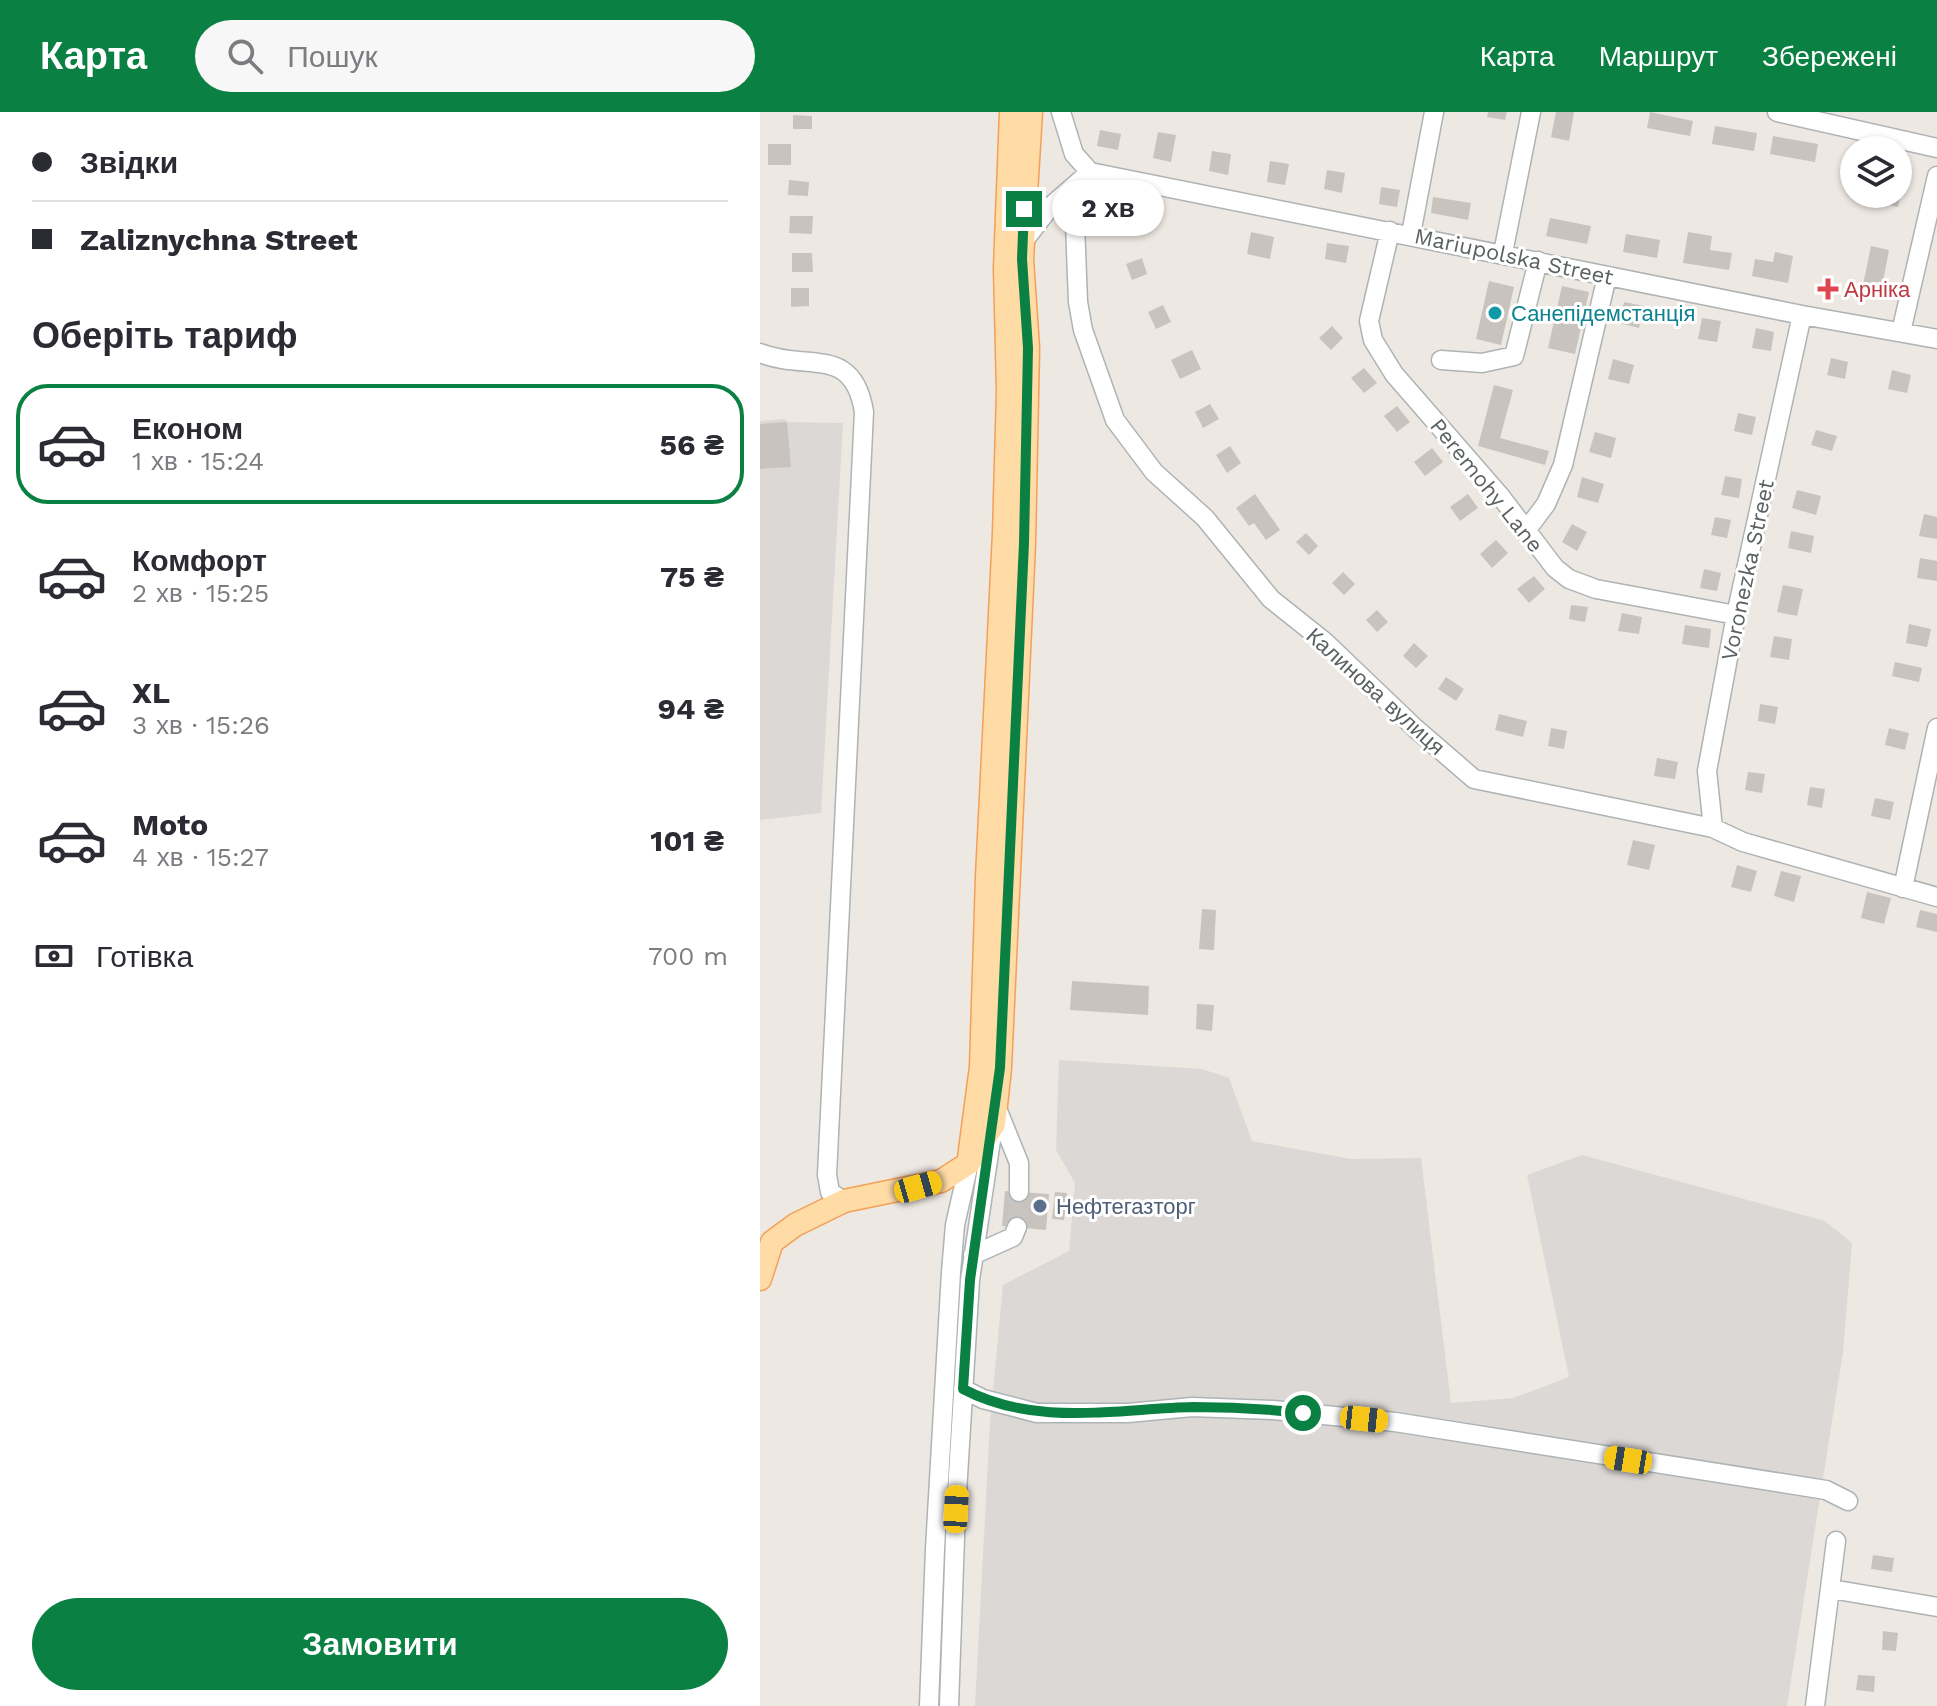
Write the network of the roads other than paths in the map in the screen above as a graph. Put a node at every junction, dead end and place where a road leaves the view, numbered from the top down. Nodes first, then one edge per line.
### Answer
1 (1011, 112) edge
2 (1031, 112) edge
3 (1061, 112) edge
4 (1434, 112) edge
5 (1531, 112) edge
6 (1777, 112) edge
7 (1937, 148) edge
8 (1090, 172) junction
9 (1936, 182) edge
10 (1065, 194) junction
11 (1390, 231) junction
12 (1411, 234) junction
13 (1023, 242) junction
14 (1928, 252) edge
15 (1503, 253) junction
16 (1538, 261) junction
17 (1607, 276) junction
18 (1802, 315) junction
19 (1901, 332) junction
20 (1937, 339) edge
21 (760, 353) edge
22 (1441, 360) dead end
23 (1525, 532) junction
24 (1736, 615) junction
25 (1937, 728) edge
26 (1713, 828) junction
27 (1903, 888) junction
28 (1937, 897) edge
29 (995, 1115) junction
30 (969, 1163) junction
31 (1019, 1192) tunnel mouth
32 (844, 1201) junction
33 (1017, 1227) dead end
34 (973, 1255) junction
35 (760, 1279) edge
36 (963, 1389) junction
37 (1848, 1501) dead end
38 (1836, 1541) dead end
39 (1831, 1589) junction
40 (1937, 1607) edge
41 (929, 1706) edge
42 (949, 1706) edge
43 (1815, 1706) edge

1 - 30 main road
2 - 13 main road
3 - 8 street
4 - 12 street
5 - 15 street
6 - 7 street
8 - 10 street
8 - 11 street, Mariupolska Street
9 - 14 street
10 - 13 street
10 - 26 street, Калинова вулиця
11 - 12 street, Mariupolska Street
11 - 23 street, Peremohy Lane
12 - 15 street, Mariupolska Street
13 - 29 main road
14 - 19 street
15 - 16 street, Mariupolska Street
16 - 17 street, Mariupolska Street
16 - 22 street
17 - 18 street, Mariupolska Street
17 - 23 street
18 - 19 street, Mariupolska Street
18 - 24 street, Voronezka Street
19 - 20 street, Mariupolska Street
21 - 32 street
23 - 24 street, Peremohy Lane
24 - 26 street, Voronezka Street
25 - 27 street
26 - 27 street, Калинова вулиця
27 - 28 street, Калинова вулиця
29 - 30 main road
29 - 31 street
29 - 34 street
30 - 32 main road
30 - 41 street
32 - 35 main road
33 - 34 street
34 - 36 street
36 - 37 street
36 - 42 street
38 - 39 street
39 - 40 street
39 - 43 street

